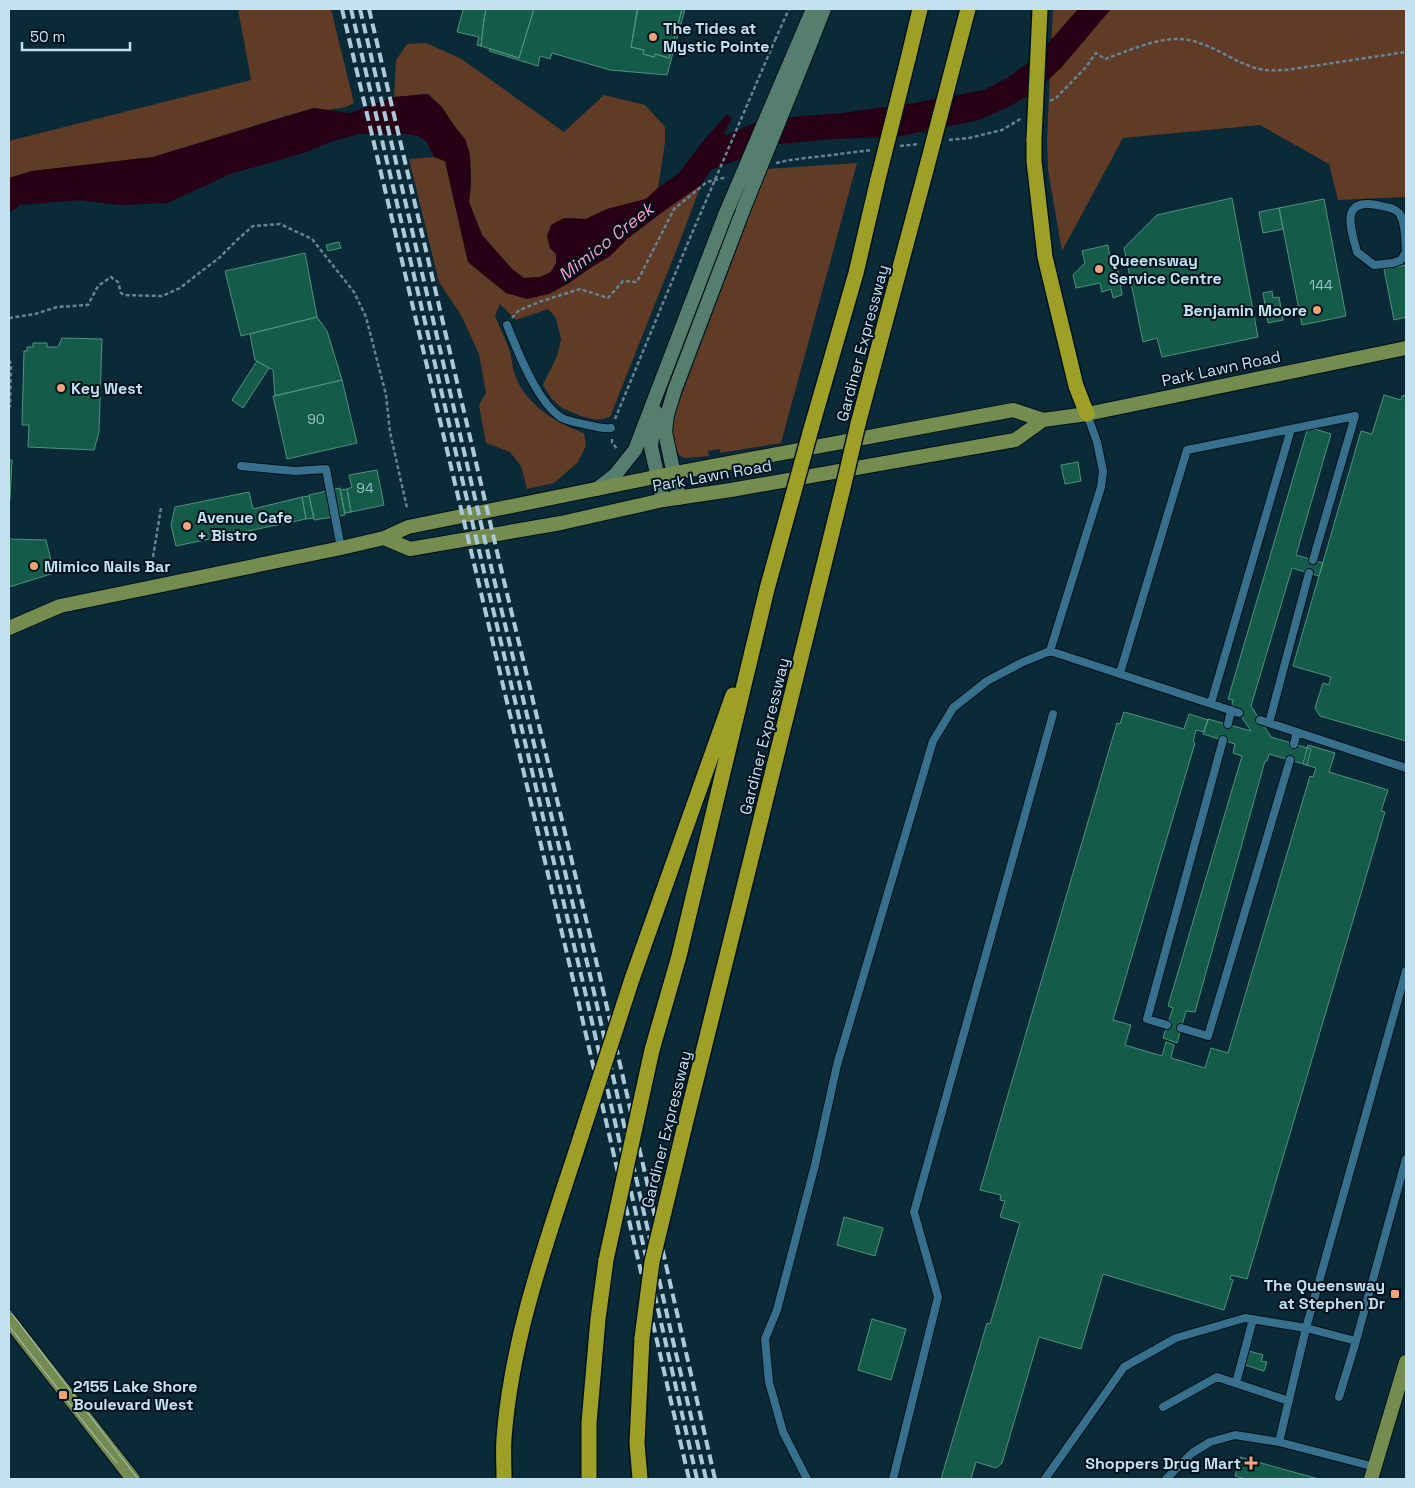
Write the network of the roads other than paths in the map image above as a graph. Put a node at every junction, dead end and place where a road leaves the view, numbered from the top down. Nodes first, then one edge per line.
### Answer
1 (813, 9) edge
2 (824, 9) edge
3 (920, 9) edge
4 (968, 9) edge
5 (1040, 9) edge
6 (800, 54) junction
7 (1406, 252) edge
8 (507, 325) road end
9 (1406, 348) edge
10 (657, 393) junction
11 (1087, 414) junction
12 (1043, 420) junction
13 (611, 428) road end
14 (1291, 429) junction
15 (241, 466) dead end
16 (675, 473) junction
17 (657, 476) junction
18 (597, 489) junction
19 (679, 498) junction
20 (663, 500) junction
21 (384, 538) junction
22 (341, 548) junction
23 (1313, 560) dead end
24 (1309, 573) dead end
25 (767, 589) junction
26 (9, 628) edge
27 (1050, 651) junction
28 (1120, 673) junction
29 (1211, 703) junction
30 (1052, 714) dead end
31 (1260, 720) dead end
32 (1269, 723) junction
33 (1228, 724) dead end
34 (1297, 732) junction
35 (1223, 740) dead end
36 (1294, 744) dead end
37 (1290, 760) dead end
38 (1406, 768) edge
39 (1406, 971) edge
40 (1167, 1025) dead end
41 (1180, 1028) dead end
42 (1406, 1159) edge
43 (1252, 1319) junction
44 (9, 1320) edge
45 (1306, 1328) junction
46 (1356, 1341) junction
47 (1406, 1362) edge
48 (1236, 1383) junction
49 (1339, 1397) dead end
50 (1289, 1401) junction
51 (1163, 1407) dead end
52 (1279, 1442) junction
53 (1373, 1473) edge
54 (133, 1479) edge
55 (504, 1479) edge
56 (589, 1479) edge
57 (640, 1479) edge
58 (807, 1479) edge
59 (893, 1479) edge
60 (1045, 1479) edge
61 (1166, 1479) edge

1 - 6 main road
2 - 6 main road
3 - 25 highway, Gardiner Expressway, bridge
4 - 57 highway, Gardiner Expressway, bridge
5 - 11 highway, bridge
6 - 10 main road, bridge
6 - 16 main road, bridge
7 - 7 lane
8 - 13 lane
9 - 11 main road, Park Lawn Road
10 - 17 main road
10 - 18 main road
11 - 12 main road, Park Lawn Road
11 - 27 lane
12 - 16 main road, Park Lawn Road
12 - 19 main road, Park Lawn Road
14 - 23 lane
14 - 28 lane
14 - 29 lane
15 - 22 lane
16 - 17 main road, Park Lawn Road
16 - 19 main road
17 - 18 main road, Park Lawn Road
17 - 20 main road
18 - 21 main road, Park Lawn Road
19 - 20 main road, Park Lawn Road
20 - 21 main road, Park Lawn Road
21 - 22 main road, Park Lawn Road
22 - 26 main road, Park Lawn Road
24 - 32 lane
25 - 55 highway, bridge
25 - 56 highway, Gardiner Expressway, bridge
27 - 28 lane
27 - 58 lane
28 - 29 lane
29 - 33 lane
30 - 59 lane
31 - 32 lane
32 - 34 lane
34 - 36 lane
34 - 38 lane
35 - 40 lane
37 - 41 lane
39 - 45 lane
42 - 46 lane
43 - 45 lane
43 - 48 lane
43 - 60 lane
44 - 54 main road
45 - 46 lane
45 - 50 lane
46 - 49 lane
47 - 53 main road
48 - 50 lane
48 - 51 lane
50 - 52 lane
52 - 53 lane
52 - 61 lane

